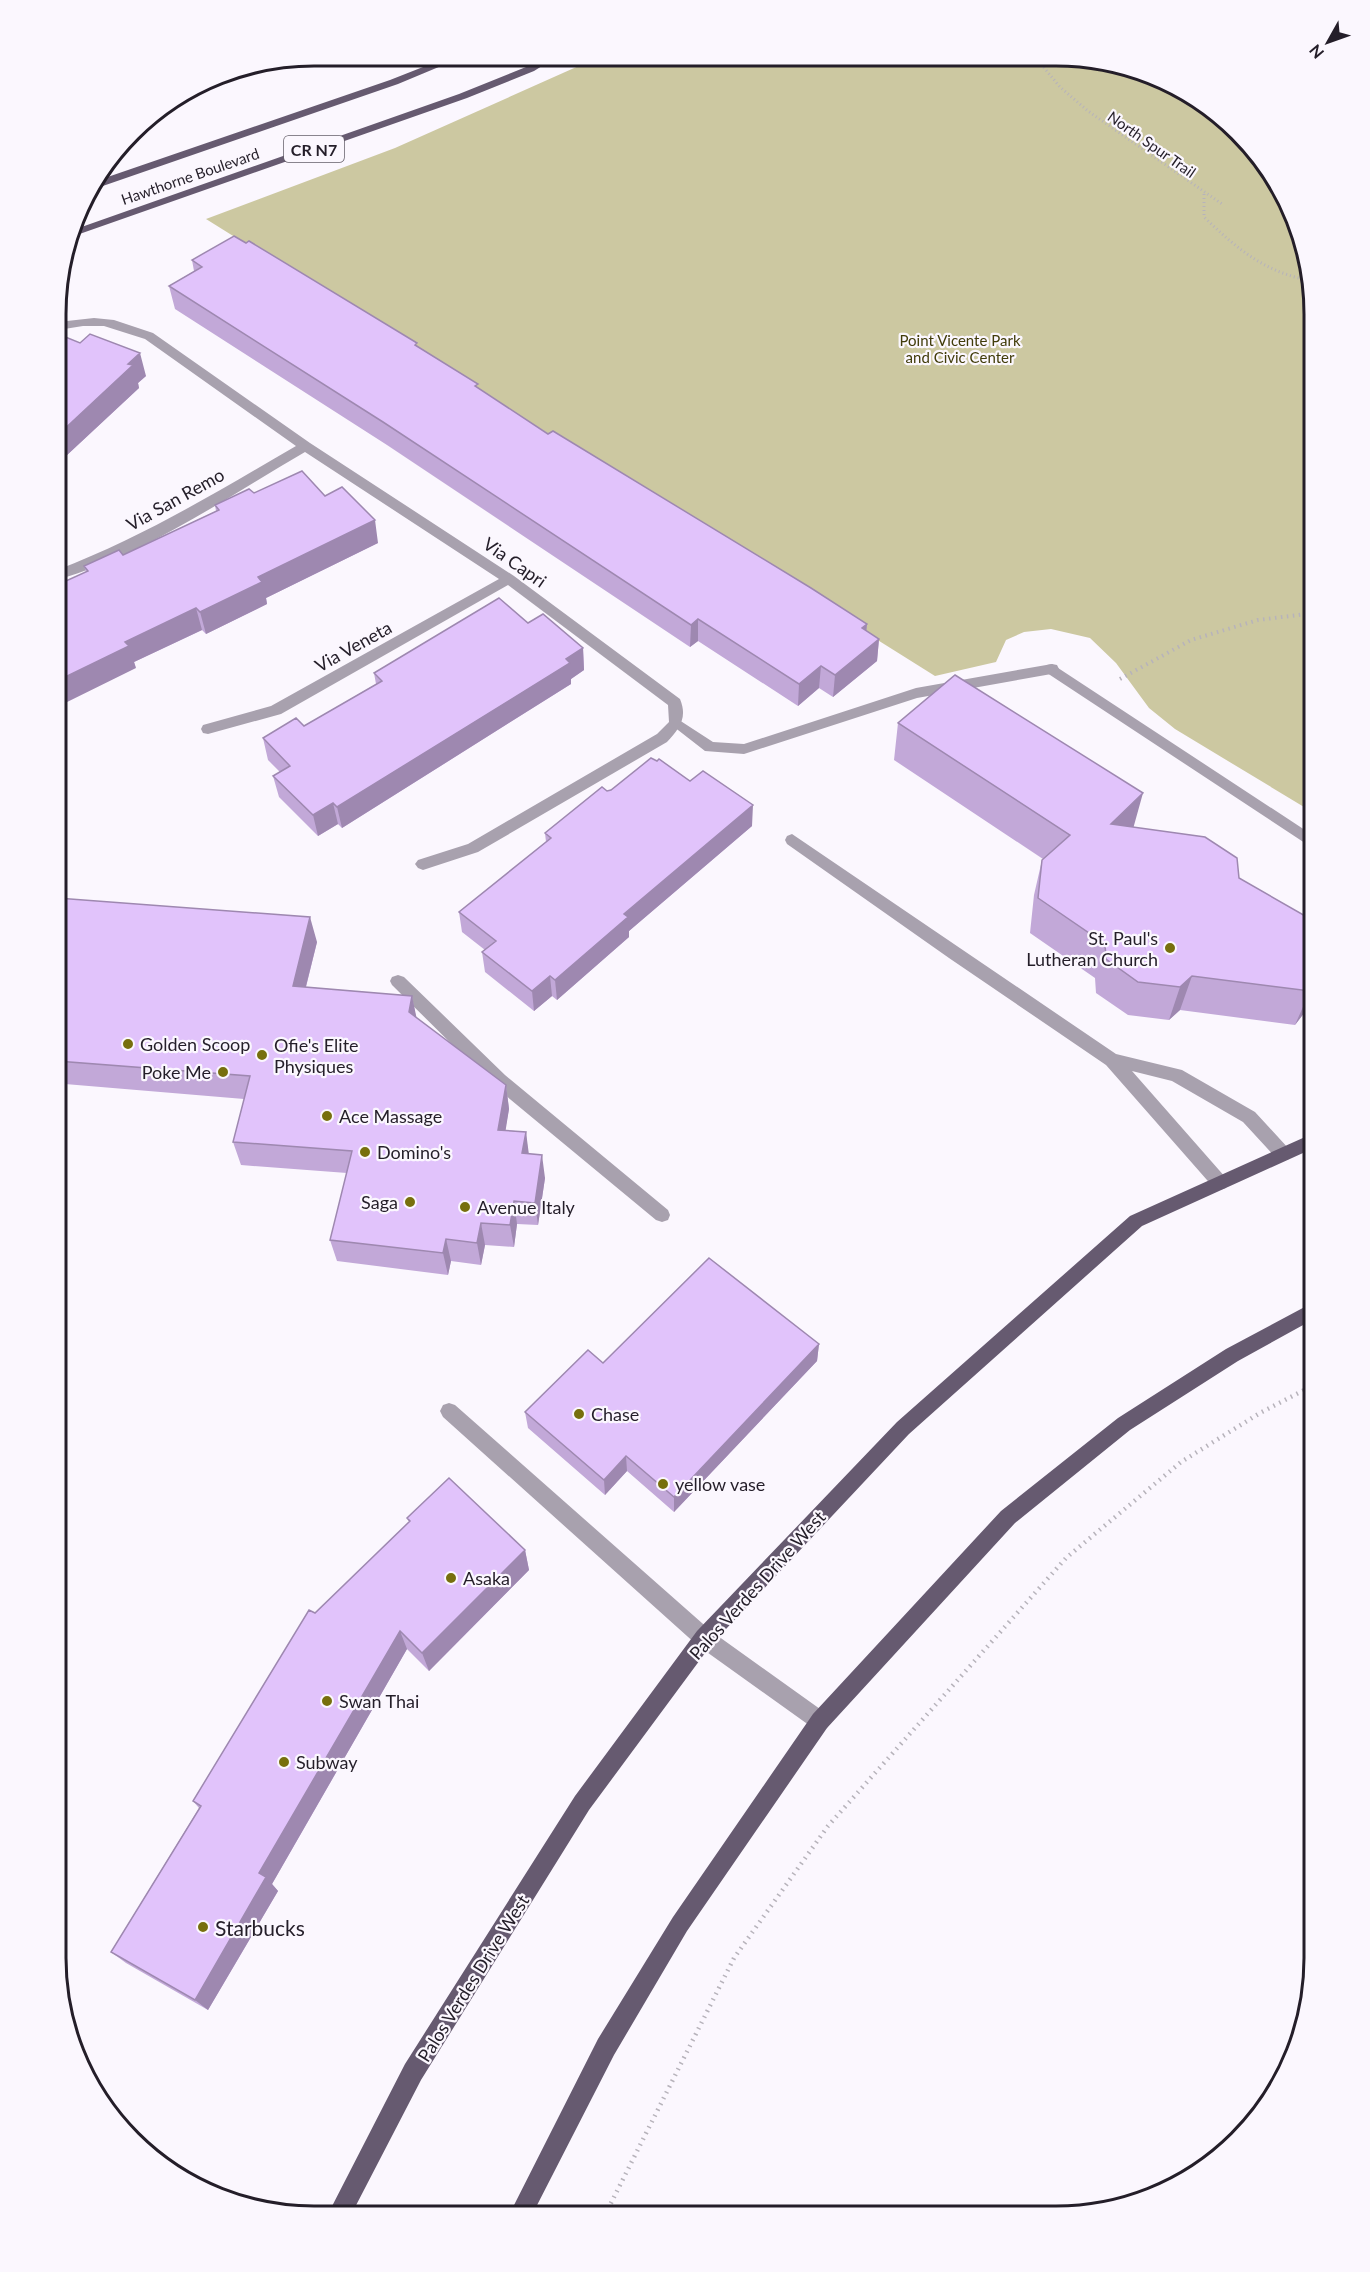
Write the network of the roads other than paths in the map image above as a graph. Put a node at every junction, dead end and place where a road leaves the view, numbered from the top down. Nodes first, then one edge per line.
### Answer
1 (435, 66) edge
2 (530, 66) edge
3 (104, 182) edge
4 (80, 231) edge
5 (66, 324) edge
6 (305, 446) junction
7 (66, 572) edge
8 (509, 579) junction
9 (676, 723) junction
10 (208, 729) dead end
11 (1304, 836) edge
12 (792, 840) dead end
13 (423, 864) dead end
14 (398, 981) dead end
15 (1112, 1060) junction
16 (1304, 1145) edge
17 (1283, 1154) junction
18 (1220, 1183) junction
19 (662, 1215) dead end
20 (1304, 1315) edge
21 (449, 1411) dead end
22 (704, 1638) junction
23 (820, 1721) junction
24 (343, 2206) edge
25 (525, 2206) edge

1 - 3 main road, Hawthorne Boulevard / CR N7
2 - 4 main road, Hawthorne Boulevard / CR N7
5 - 6 street, Via Capri
6 - 7 street, Via San Remo
6 - 8 street, Via Capri
8 - 9 street, Via Capri
8 - 10 street, Via Veneta
9 - 11 street
9 - 13 street
12 - 15 street
14 - 19 street
15 - 17 street
15 - 18 street
16 - 17 main road, Palos Verdes Drive West
17 - 18 main road, Palos Verdes Drive West
18 - 22 main road, Palos Verdes Drive West
20 - 23 main road
21 - 22 street
22 - 23 street
22 - 24 main road, Palos Verdes Drive West
23 - 25 main road

